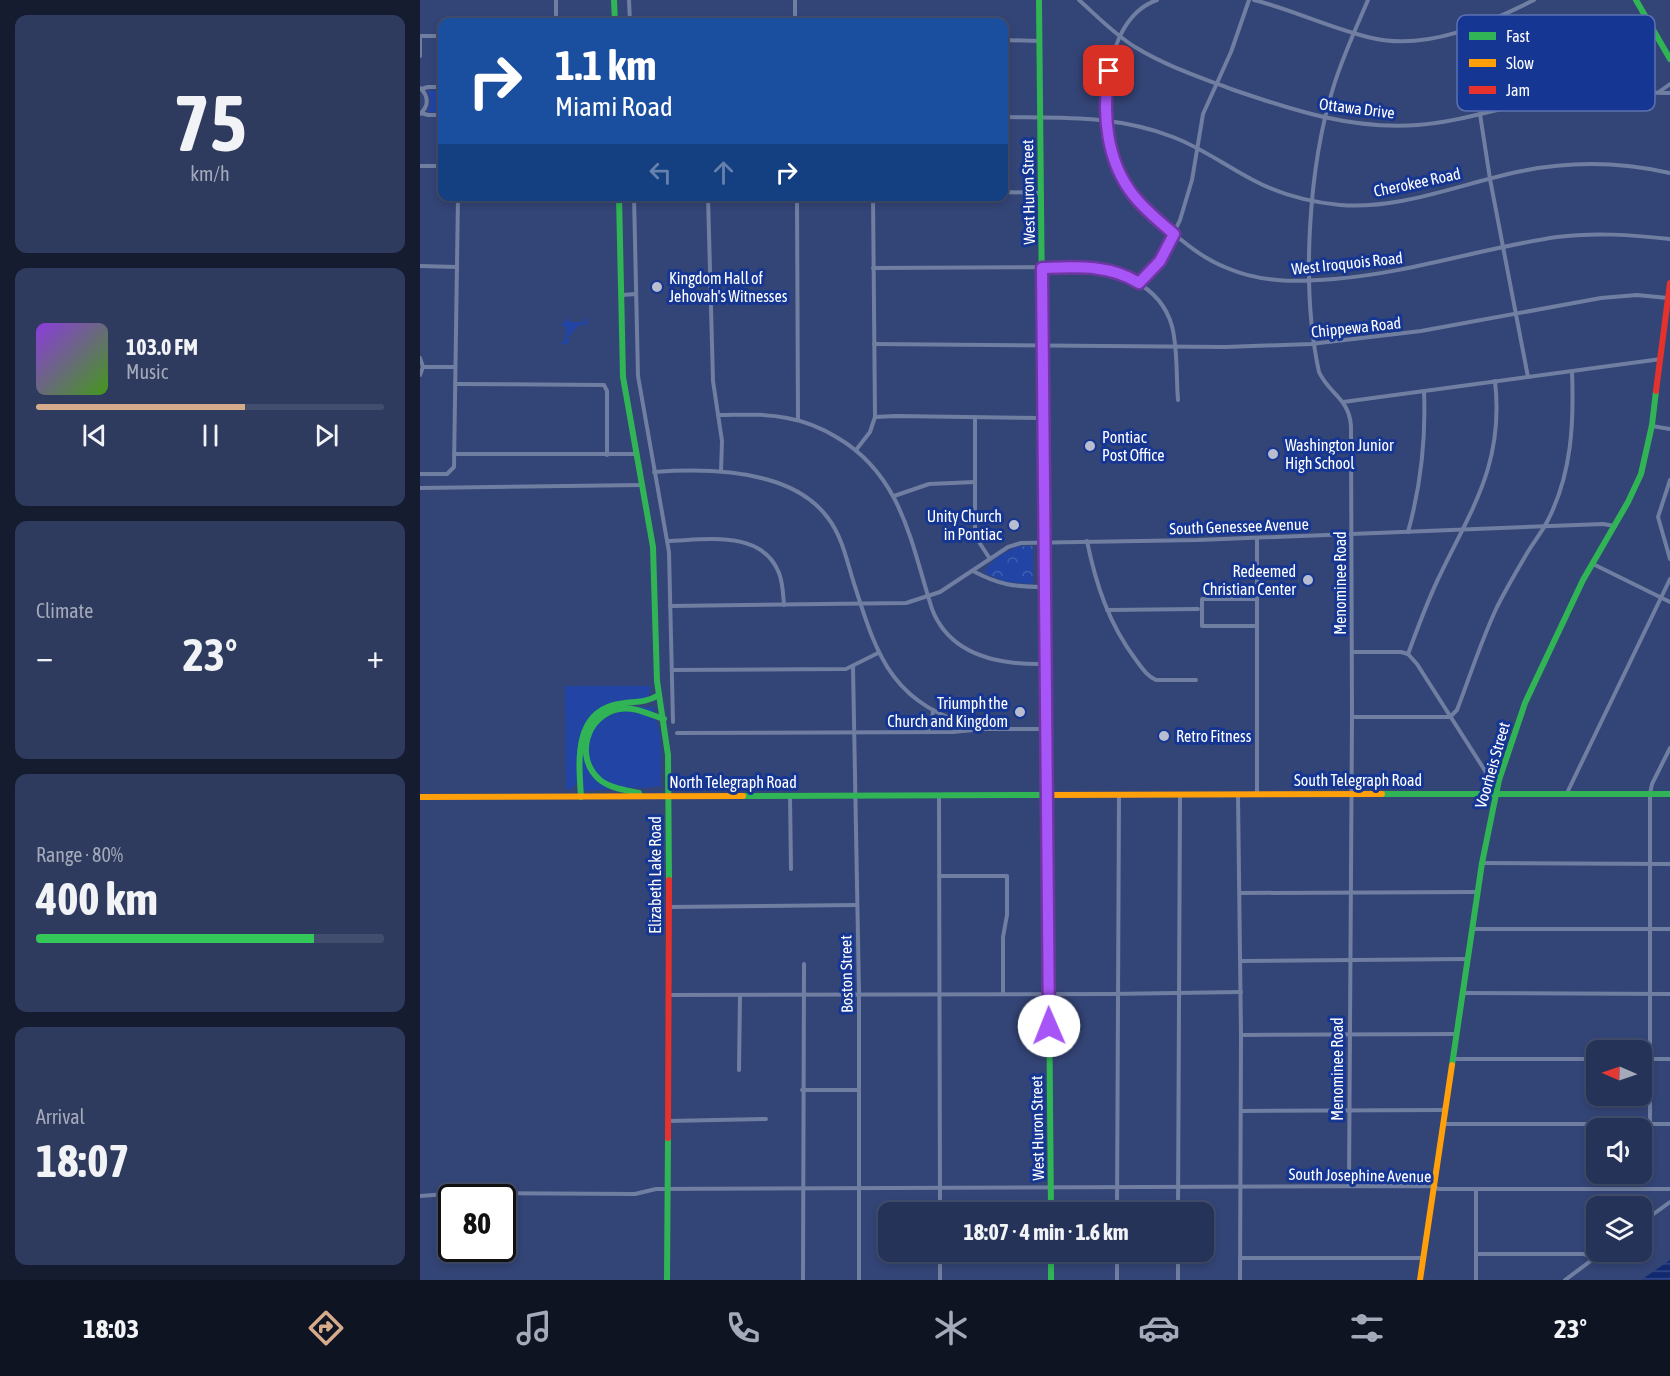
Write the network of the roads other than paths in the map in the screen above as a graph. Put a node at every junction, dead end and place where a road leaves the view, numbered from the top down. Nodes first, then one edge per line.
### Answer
1 (556, 0) edge
2 (615, 0) edge
3 (629, 0) edge
4 (795, 0) edge
5 (1039, 0) edge
6 (1079, 0) edge
7 (1157, 0) edge
8 (1249, 0) edge
9 (1254, 0) edge
10 (1368, 0) edge
11 (1534, 0) edge
12 (1636, 0) edge
13 (1501, 15) edge
14 (1645, 15) edge
15 (556, 18) edge
16 (615, 18) edge
17 (630, 18) edge
18 (795, 18) edge
19 (1457, 31) edge
20 (1655, 31) edge
21 (1354, 33) junction
22 (420, 36) edge
23 (438, 36) edge
24 (1120, 36) junction
25 (1008, 40) edge
26 (1040, 41) junction
27 (1669, 54) edge
28 (420, 56) edge
29 (1216, 83) junction
30 (1670, 84) edge
31 (438, 87) edge
32 (421, 89) edge
33 (1655, 92) edge
34 (1659, 92) junction
35 (1670, 93) edge
36 (1493, 111) edge
37 (421, 113) edge
38 (1480, 114) junction
39 (438, 115) edge
40 (1008, 117) edge
41 (1040, 117) junction
42 (1325, 118) junction
43 (1107, 120) junction
44 (1198, 148) junction
45 (420, 166) edge
46 (438, 166) edge
47 (1670, 173) edge
48 (1490, 179) junction
49 (1008, 192) edge
50 (1041, 193) junction
51 (458, 201) edge
52 (619, 201) edge
53 (634, 201) edge
54 (708, 201) edge
55 (797, 201) edge
56 (873, 201) edge
57 (1312, 201) junction
58 (1174, 234) junction
59 (1670, 239) edge
60 (1503, 248) junction
61 (420, 266) edge
62 (457, 267) junction
63 (873, 267) junction
64 (1042, 268) junction
65 (1310, 281) junction
66 (1139, 283) junction
67 (1670, 283) edge
68 (621, 294) junction
69 (636, 294) junction
70 (1668, 298) junction
71 (1516, 314) junction
72 (1668, 317) edge
73 (874, 344) junction
74 (1314, 344) junction
75 (1042, 345) junction
76 (1174, 346) junction
77 (420, 358) edge
78 (1661, 359) junction
79 (423, 367) junction
80 (455, 367) junction
81 (1572, 371) junction
82 (420, 375) edge
83 (1528, 377) junction
84 (1495, 381) junction
85 (455, 384) junction
86 (1424, 391) junction
87 (1178, 400) dead end
88 (1343, 402) junction
89 (718, 415) junction
90 (875, 417) junction
91 (975, 417) junction
92 (1043, 418) junction
93 (798, 420) junction
94 (1652, 425) junction
95 (1670, 429) edge
96 (856, 450) junction
97 (454, 454) junction
98 (636, 454) junction
99 (607, 455) junction
100 (721, 471) junction
101 (654, 472) junction
102 (420, 474) edge
103 (1670, 480) edge
104 (975, 482) junction
105 (642, 485) junction
106 (420, 488) edge
107 (894, 496) junction
108 (1545, 526) junction
109 (1615, 526) junction
110 (1463, 529) junction
111 (1408, 532) junction
112 (1351, 534) junction
113 (1257, 538) junction
114 (667, 541) junction
115 (1088, 541) junction
116 (1044, 542) junction
117 (990, 559) junction
118 (1670, 559) edge
119 (1592, 564) junction
120 (973, 571) junction
121 (1670, 579) edge
122 (1044, 587) junction
123 (928, 597) junction
124 (1662, 598) junction
125 (1257, 599) junction
126 (1670, 602) edge
127 (784, 605) junction
128 (861, 605) junction
129 (670, 606) junction
130 (1198, 609) dead end
131 (1107, 610) junction
132 (1257, 626) junction
133 (1352, 652) junction
134 (878, 653) junction
135 (1408, 654) junction
136 (1045, 664) junction
137 (853, 667) junction
138 (672, 670) junction
139 (1196, 680) dead end
140 (659, 695) junction
141 (933, 710) junction
142 (1352, 717) junction
143 (1450, 717) junction
144 (664, 719) junction
145 (673, 722) dead end
146 (983, 729) junction
147 (1045, 729) junction
148 (854, 732) junction
149 (926, 732) junction
150 (677, 733) dead end
151 (1670, 748) edge
152 (1489, 777) dead end
153 (1180, 794) junction
154 (1238, 794) junction
155 (1257, 794) junction
156 (1351, 794) junction
157 (1496, 794) junction
158 (1567, 794) junction
159 (1650, 794) junction
160 (1670, 794) edge
161 (854, 795) junction
162 (939, 795) junction
163 (1046, 795) junction
164 (1119, 795) junction
165 (648, 796) junction
166 (669, 796) junction
167 (790, 796) junction
168 (420, 797) edge
169 (581, 797) junction
170 (1482, 863) junction
171 (1650, 864) junction
172 (1670, 864) edge
173 (791, 869) dead end
174 (939, 876) junction
175 (1477, 892) junction
176 (1350, 893) junction
177 (1240, 894) junction
178 (857, 905) junction
179 (669, 907) junction
180 (1472, 928) junction
181 (1650, 929) junction
182 (1670, 929) edge
183 (1467, 959) junction
184 (1350, 960) junction
185 (1241, 961) junction
186 (804, 964) dead end
187 (1241, 992) junction
188 (859, 993) junction
189 (939, 993) junction
190 (1179, 993) junction
191 (1462, 993) junction
192 (804, 994) junction
193 (1003, 994) junction
194 (1049, 994) junction
195 (1118, 994) junction
196 (1650, 994) junction
197 (1670, 994) edge
198 (668, 995) junction
199 (740, 995) junction
200 (1457, 1034) junction
201 (1241, 1035) junction
202 (1350, 1035) junction
203 (1650, 1040) edge
204 (1453, 1059) junction
205 (1586, 1059) edge
206 (1652, 1059) edge
207 (1670, 1059) edge
208 (740, 1070) dead end
209 (802, 1090) junction
210 (859, 1090) junction
211 (1446, 1110) junction
212 (1241, 1111) junction
213 (1349, 1111) junction
214 (766, 1119) dead end
215 (668, 1121) junction
216 (1443, 1124) junction
217 (1586, 1124) edge
218 (1652, 1124) edge
219 (1670, 1124) edge
220 (1117, 1186) junction
221 (1178, 1186) junction
222 (1239, 1186) junction
223 (1349, 1186) junction
224 (1050, 1187) junction
225 (1434, 1187) junction
226 (803, 1188) junction
227 (859, 1188) junction
228 (940, 1188) junction
229 (1476, 1189) junction
230 (1670, 1189) edge
231 (667, 1190) junction
232 (420, 1196) edge
233 (940, 1202) edge
234 (1051, 1202) edge
235 (1117, 1202) edge
236 (1178, 1202) edge
237 (1670, 1202) edge
238 (1652, 1215) edge
239 (1476, 1254) junction
240 (1586, 1255) edge
241 (1240, 1258) junction
242 (1424, 1258) junction
243 (940, 1262) edge
244 (1051, 1262) edge
245 (1117, 1262) edge
246 (1178, 1262) edge
247 (1590, 1262) edge
248 (667, 1280) edge
249 (803, 1280) edge
250 (858, 1280) edge
251 (940, 1280) edge
252 (1051, 1280) edge
253 (1117, 1280) edge
254 (1178, 1280) edge
255 (1240, 1280) edge
256 (1420, 1280) edge
257 (1476, 1280) edge
258 (1565, 1280) edge

1 - 15 street
2 - 16 main road
3 - 17 street
4 - 18 street
5 - 26 main road, West Huron Street
6 - 24 street, Ottawa Drive
7 - 24 street, West Iroquois Road
8 - 29 street
9 - 21 street
10 - 21 street, Menominee Road
11 - 13 street
12 - 14 main road
19 - 21 street
20 - 27 main road
21 - 42 street, Menominee Road
22 - 23 street
22 - 28 street
24 - 29 street, Ottawa Drive
24 - 43 street, West Iroquois Road
25 - 26 street
26 - 41 main road, West Huron Street
29 - 42 street, Ottawa Drive
29 - 44 street
30 - 34 street
31 - 32 street
32 - 37 street
33 - 34 street, Ottawa Drive
34 - 35 street, Ottawa Drive
36 - 38 street, Ottawa Drive
37 - 39 street
38 - 42 street, Ottawa Drive
38 - 48 street
40 - 41 street, Cherokee Road
41 - 43 street, Cherokee Road
41 - 50 main road, West Huron Street
42 - 57 street, Menominee Road
43 - 44 street, Cherokee Road
43 - 58 street, West Iroquois Road
44 - 57 street, Cherokee Road
44 - 58 street
45 - 46 street
47 - 48 street, Cherokee Road
48 - 57 street, Cherokee Road
48 - 60 street
49 - 50 street
50 - 64 main road, West Huron Street
51 - 62 street
52 - 68 main road, Elizabeth Lake Road
53 - 69 street
54 - 89 street
55 - 93 street
56 - 63 street
57 - 65 street, Menominee Road
58 - 65 street, West Iroquois Road
58 - 66 street
59 - 60 street, West Iroquois Road
60 - 65 street, West Iroquois Road
60 - 71 street
61 - 62 street
62 - 80 street
63 - 64 street
63 - 73 street
64 - 66 street
64 - 75 main road, West Huron Street
65 - 74 street, Menominee Road
66 - 76 street
67 - 70 main road, Voorheis Street
68 - 69 street
68 - 98 main road, Elizabeth Lake Road
69 - 101 street
70 - 71 street, Chippewa Road
70 - 72 main road, Voorheis Street
71 - 74 street, Chippewa Road
71 - 83 street
72 - 78 main road, Voorheis Street
73 - 75 street, Chippewa Road
73 - 90 street
74 - 76 street, Chippewa Road
74 - 88 street, Menominee Road
75 - 76 street, Chippewa Road
75 - 92 main road, West Huron Street
76 - 87 street
77 - 79 street
78 - 81 street
78 - 94 main road, Voorheis Street
79 - 80 street
79 - 82 street
80 - 85 street
81 - 83 street
81 - 108 street
83 - 84 street
84 - 86 street
84 - 110 street
85 - 97 street
85 - 99 street
86 - 88 street
86 - 111 street
88 - 112 street, Menominee Road
89 - 93 street
89 - 100 street
90 - 91 street
90 - 96 street
91 - 92 street
91 - 104 street
92 - 116 main road, West Huron Street
93 - 96 street
94 - 95 street
94 - 109 main road, Voorheis Street
96 - 107 street
97 - 99 street
97 - 102 street
98 - 99 street
98 - 105 main road, Elizabeth Lake Road
100 - 101 street
100 - 128 street
101 - 114 street
103 - 118 street
104 - 107 street
104 - 117 street
105 - 106 street
105 - 140 main road, Elizabeth Lake Road
107 - 123 street
108 - 109 street, South Genessee Avenue
108 - 110 street, South Genessee Avenue
108 - 143 street
109 - 119 main road, Voorheis Street
110 - 111 street, South Genessee Avenue
110 - 135 street
111 - 112 street, South Genessee Avenue
112 - 113 street, South Genessee Avenue
112 - 133 street, Menominee Road
113 - 115 street, South Genessee Avenue
113 - 125 street
114 - 127 street
114 - 129 street
115 - 116 street, South Genessee Avenue
115 - 131 street
116 - 117 street, South Genessee Avenue
116 - 122 main road, West Huron Street
117 - 120 street, South Genessee Avenue
119 - 124 street
119 - 157 main road, Voorheis Street
120 - 122 street
120 - 123 street, South Genessee Avenue
121 - 124 street
122 - 136 main road, West Huron Street
123 - 128 street, South Genessee Avenue
123 - 136 street
124 - 126 street
124 - 158 street
125 - 132 street
125 - 132 street
127 - 128 street, South Genessee Avenue
127 - 129 street, South Genessee Avenue
128 - 134 street
129 - 138 street
130 - 131 street
131 - 139 street
132 - 155 street
133 - 135 street
133 - 142 street, Menominee Road
134 - 137 street
134 - 141 street
135 - 143 street
136 - 147 main road, West Huron Street
137 - 138 street
137 - 148 street, Boston Street
138 - 145 street
140 - 144 main road, Elizabeth Lake Road
140 - 169 main road
141 - 146 street
141 - 149 street
142 - 143 street
142 - 156 street, Menominee Road
143 - 152 street
144 - 165 main road
144 - 166 main road, Elizabeth Lake Road
146 - 147 street
146 - 149 street
147 - 163 main road, West Huron Street
148 - 149 street
148 - 150 street
148 - 161 street, Boston Street
151 - 159 street
153 - 154 main road, South Telegraph Road
153 - 164 main road, South Telegraph Road
153 - 190 street
154 - 155 main road, South Telegraph Road
154 - 177 street
155 - 156 main road, South Telegraph Road
156 - 157 main road, South Telegraph Road
156 - 176 street, Menominee Road
157 - 158 main road, South Telegraph Road
157 - 170 main road, Voorheis Street
158 - 159 main road, South Telegraph Road
159 - 160 main road, South Telegraph Road
159 - 171 street
161 - 162 main road, North Telegraph Road
161 - 167 main road, North Telegraph Road
161 - 178 street, Boston Street
162 - 163 main road, North Telegraph Road
162 - 174 street
163 - 164 main road, South Telegraph Road
163 - 194 main road, West Huron Street
164 - 195 street
165 - 166 main road, North Telegraph Road
165 - 169 main road, North Telegraph Road
166 - 167 main road, North Telegraph Road
166 - 179 main road, Elizabeth Lake Road
167 - 173 street
168 - 169 main road, North Telegraph Road
170 - 171 street
170 - 175 main road, Voorheis Street
171 - 172 street
171 - 181 street
174 - 189 street
174 - 193 street
175 - 176 street
175 - 180 main road, Voorheis Street
176 - 177 street
176 - 184 street, Menominee Road
177 - 185 street
178 - 179 street
178 - 188 street, Boston Street
179 - 198 main road, Elizabeth Lake Road
180 - 181 street
180 - 183 main road, Voorheis Street
181 - 182 street
181 - 196 street
183 - 184 street
183 - 191 main road, Voorheis Street
184 - 185 street
184 - 202 street, Menominee Road
185 - 187 street
186 - 192 street
187 - 190 street
187 - 201 street
188 - 189 street
188 - 192 street
188 - 210 street, Boston Street
189 - 193 street
189 - 228 street
190 - 195 street
190 - 221 street
191 - 196 street
191 - 200 main road, Voorheis Street
192 - 199 street
192 - 209 street
193 - 194 street
194 - 195 street
194 - 224 main road, West Huron Street
195 - 220 street
196 - 197 street
196 - 203 street
198 - 199 street
198 - 215 main road, Elizabeth Lake Road
199 - 208 street
200 - 202 street
200 - 204 main road, Voorheis Street
201 - 202 street
201 - 212 street
202 - 213 street, Menominee Road
204 - 205 street
204 - 211 main road, Voorheis Street
206 - 207 street
209 - 210 street
209 - 226 street
210 - 227 street, Boston Street
211 - 213 street
211 - 216 main road, Voorheis Street
212 - 213 street
212 - 222 street
213 - 223 street, Menominee Road
214 - 215 street
215 - 231 main road, Elizabeth Lake Road
216 - 217 street
216 - 225 main road, Voorheis Street
218 - 219 street
220 - 221 street, South Josephine Avenue
220 - 224 street, South Josephine Avenue
220 - 235 street
221 - 222 street, South Josephine Avenue
221 - 236 street
222 - 223 street, South Josephine Avenue
222 - 241 street
223 - 225 street, South Josephine Avenue
224 - 228 street, South Josephine Avenue
224 - 234 main road, West Huron Street
225 - 229 street, South Josephine Avenue
225 - 242 main road, Voorheis Street
226 - 227 street, South Josephine Avenue
226 - 231 street, South Josephine Avenue
226 - 249 street
227 - 228 street, South Josephine Avenue
227 - 250 street, Boston Street
228 - 233 street
229 - 230 street, South Josephine Avenue
229 - 239 street
231 - 232 street, South Josephine Avenue
231 - 248 main road, Elizabeth Lake Road
237 - 238 street
239 - 240 street
239 - 257 street
241 - 242 street
241 - 255 street
242 - 256 main road, Voorheis Street
243 - 251 street
244 - 252 main road
245 - 253 street
246 - 254 street
247 - 258 street

